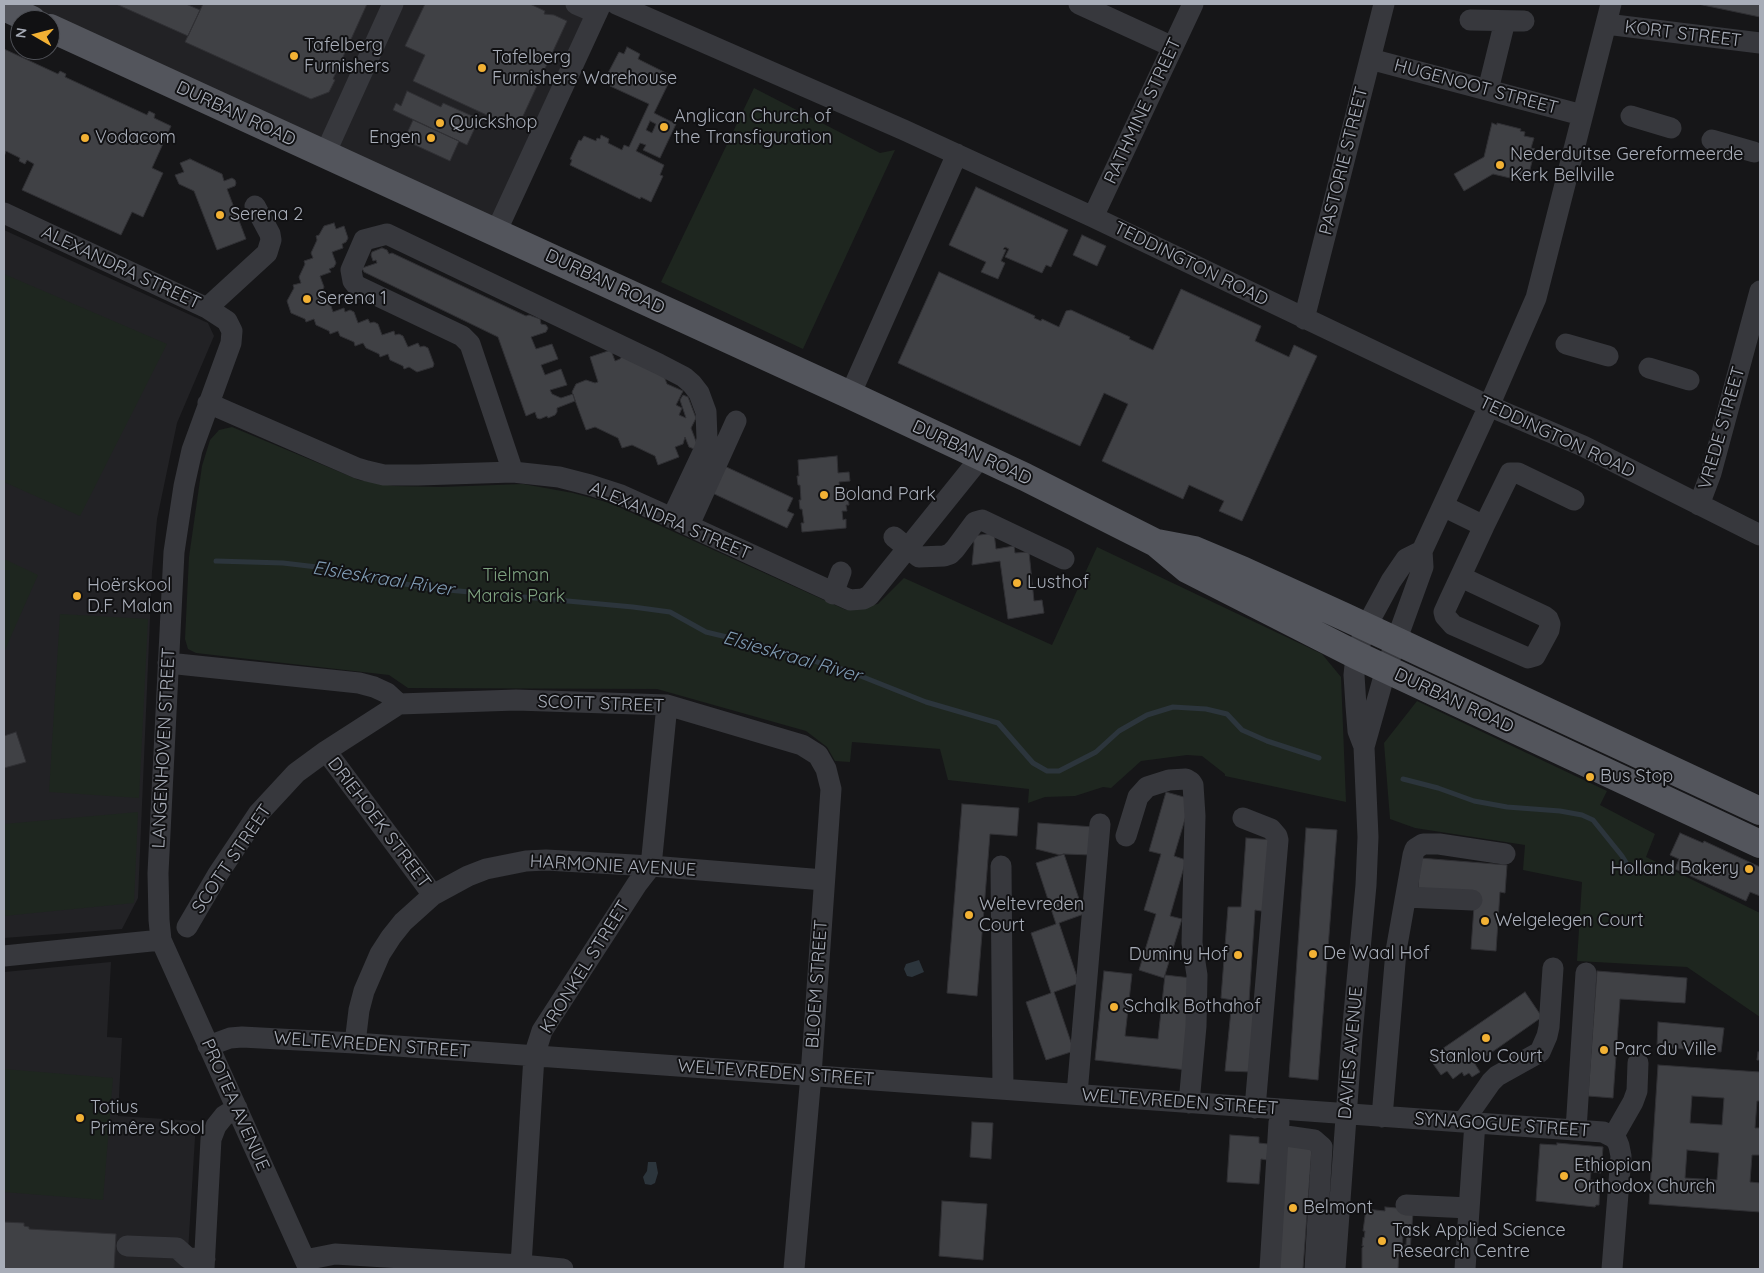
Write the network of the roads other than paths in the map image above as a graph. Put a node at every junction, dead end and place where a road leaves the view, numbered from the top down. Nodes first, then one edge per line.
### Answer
1 (393, 4) edge
2 (576, 4) edge
3 (616, 4) edge
4 (1079, 4) edge
5 (1193, 4) edge
6 (1384, 4) edge
7 (1611, 4) edge
8 (599, 8) edge
9 (1470, 20) dead end
10 (1606, 24) junction
11 (60, 33) edge
12 (1760, 43) edge
13 (1173, 47) junction
14 (1370, 59) junction
15 (1488, 90) junction
16 (1582, 115) junction
17 (1631, 116) dead end
18 (1671, 128) dead end
19 (1712, 140) dead end
20 (1754, 152) dead end
21 (325, 154) junction
22 (957, 154) junction
23 (255, 206) dead end
24 (4, 213) edge
25 (1093, 217) junction
26 (496, 232) junction
27 (1760, 291) edge
28 (207, 308) junction
29 (1304, 319) junction
30 (232, 331) joint
31 (1566, 344) dead end
32 (1608, 356) dead end
33 (1649, 368) dead end
34 (1689, 380) dead end
35 (850, 395) junction
36 (208, 403) junction
37 (1489, 406) junction
38 (736, 421) dead end
39 (981, 457) junction
40 (513, 472) junction
41 (1574, 500) dead end
42 (1443, 506) junction
43 (1699, 506) junction
44 (680, 522) junction
45 (1484, 526) junction
46 (1760, 535) edge
47 (901, 543) junction
48 (1156, 543) junction
49 (1422, 550) junction
50 (1064, 559) dead end
51 (841, 572) dead end
52 (1461, 577) junction
53 (833, 594) junction
54 (1366, 627) junction
55 (1395, 641) junction
56 (1356, 655) junction
57 (168, 663) junction
58 (1386, 669) junction
59 (399, 704) junction
60 (666, 705) junction
61 (1364, 747) junction
62 (326, 751) junction
63 (831, 788) joint
64 (1760, 811) edge
65 (1243, 818) dead end
66 (1100, 824) dead end
67 (1126, 836) dead end
68 (1760, 844) edge
69 (1504, 854) dead end
70 (650, 866) junction
71 (1000, 866) dead end
72 (824, 880) junction
73 (433, 895) junction
74 (1406, 897) junction
75 (1472, 900) dead end
76 (188, 927) dead end
77 (161, 940) junction
78 (4, 956) edge
79 (1553, 968) dead end
80 (1586, 973) dead end
81 (355, 1043) junction
82 (208, 1046) junction
83 (534, 1056) junction
84 (1638, 1063) dead end
85 (811, 1075) junction
86 (1003, 1089) junction
87 (1077, 1094) junction
88 (1189, 1103) junction
89 (237, 1108) junction
90 (1255, 1108) junction
91 (1280, 1110) junction
92 (1346, 1114) junction
93 (1382, 1117) junction
94 (1469, 1122) junction
95 (1576, 1130) junction
96 (1279, 1135) junction
97 (1613, 1137) junction
98 (1406, 1205) dead end
99 (1469, 1208) junction
100 (127, 1246) dead end
101 (1470, 1258) edge
102 (204, 1264) edge
103 (307, 1265) edge
104 (521, 1265) junction
105 (563, 1269) edge
106 (794, 1269) edge
107 (1270, 1269) edge
108 (1315, 1269) edge
109 (1335, 1269) edge
110 (1612, 1269) edge

1 - 21 street
2 - 8 street
3 - 22 street, TEDDINGTON ROAD
4 - 13 street
5 - 13 street, RATHMINE STREET
6 - 14 street, PASTORIE STREET
7 - 10 street
8 - 26 street
9 - 15 street
10 - 12 street, KORT STREET
10 - 16 street
11 - 21 main road, DURBAN ROAD
13 - 25 street, RATHMINE STREET
14 - 15 street, HUGENOOT STREET
14 - 29 street, PASTORIE STREET
15 - 16 street, HUGENOOT STREET
16 - 37 street
17 - 18 street
19 - 20 street
21 - 26 main road, DURBAN ROAD
22 - 25 street, TEDDINGTON ROAD
22 - 35 street
23 - 28 street
24 - 28 street, ALEXANDRA STREET
25 - 29 street, TEDDINGTON ROAD
26 - 35 main road, DURBAN ROAD
27 - 43 street, VREDE STREET
28 - 30 street, ALEXANDRA STREET
29 - 37 street, TEDDINGTON ROAD
30 - 36 street, LANGENHOVEN STREET
31 - 32 street
33 - 34 street
35 - 39 main road, DURBAN ROAD
36 - 40 street, ALEXANDRA STREET
36 - 57 street, LANGENHOVEN STREET
37 - 42 street
37 - 43 street, TEDDINGTON ROAD
38 - 44 street
39 - 47 street, ALEXANDRA STREET
39 - 48 main road, DURBAN ROAD
40 - 44 street, ALEXANDRA STREET
40 - 44 street
41 - 45 street
42 - 45 street
42 - 49 street
43 - 46 street, TEDDINGTON ROAD
44 - 53 street, ALEXANDRA STREET
45 - 52 street
47 - 50 street
47 - 53 street, ALEXANDRA STREET
48 - 54 main road, DURBAN ROAD
48 - 56 main road, DURBAN ROAD
49 - 54 street, DAVIES AVENUE
49 - 55 street, DAVIES AVENUE
51 - 53 street
52 - 52 street
54 - 55 main road, DURBAN ROAD
54 - 56 street, DAVIES AVENUE
55 - 58 street, DAVIES AVENUE
55 - 64 main road, DURBAN ROAD
56 - 58 main road, DURBAN ROAD
56 - 61 street, DAVIES AVENUE
57 - 59 street
57 - 77 street, LANGENHOVEN STREET
58 - 61 street, DAVIES AVENUE
58 - 68 main road, DURBAN ROAD
59 - 60 street, SCOTT STREET
59 - 62 street, SCOTT STREET
60 - 63 street, SCOTT STREET
60 - 70 street, KRONKEL STREET
61 - 92 street, DAVIES AVENUE
62 - 73 street, DRIEHOEK STREET
62 - 76 street, SCOTT STREET
63 - 72 street, BLOEM STREET
65 - 90 street
66 - 87 street
67 - 88 street
69 - 74 street
70 - 72 street, HARMONIE AVENUE
70 - 73 street, HARMONIE AVENUE
70 - 83 street, KRONKEL STREET
71 - 86 street
72 - 85 street, BLOEM STREET
73 - 81 street, HARMONIE AVENUE
74 - 75 street
74 - 93 street
77 - 78 street
77 - 82 street, PROTEA AVENUE
79 - 94 street
80 - 95 street
81 - 82 street, WELTEVREDEN STREET
81 - 83 street, WELTEVREDEN STREET
82 - 89 street, PROTEA AVENUE
83 - 85 street, WELTEVREDEN STREET
83 - 104 street, KRONKEL STREET
84 - 97 street
85 - 86 street, WELTEVREDEN STREET
85 - 106 street, BLOEM STREET
86 - 87 street, WELTEVREDEN STREET
87 - 88 street, WELTEVREDEN STREET
88 - 90 street, WELTEVREDEN STREET
89 - 102 street
89 - 103 street, PROTEA AVENUE
90 - 91 street, WELTEVREDEN STREET
91 - 92 street, WELTEVREDEN STREET
91 - 96 street
92 - 93 street, SYNAGOGUE STREET
92 - 109 street, DAVIES AVENUE
93 - 94 street, SYNAGOGUE STREET
94 - 95 street, SYNAGOGUE STREET
94 - 99 street
95 - 97 street, SYNAGOGUE STREET
96 - 107 street
96 - 108 street
97 - 110 street, SYNAGOGUE STREET
98 - 99 street
99 - 101 street
100 - 102 street
103 - 104 street
104 - 105 street

